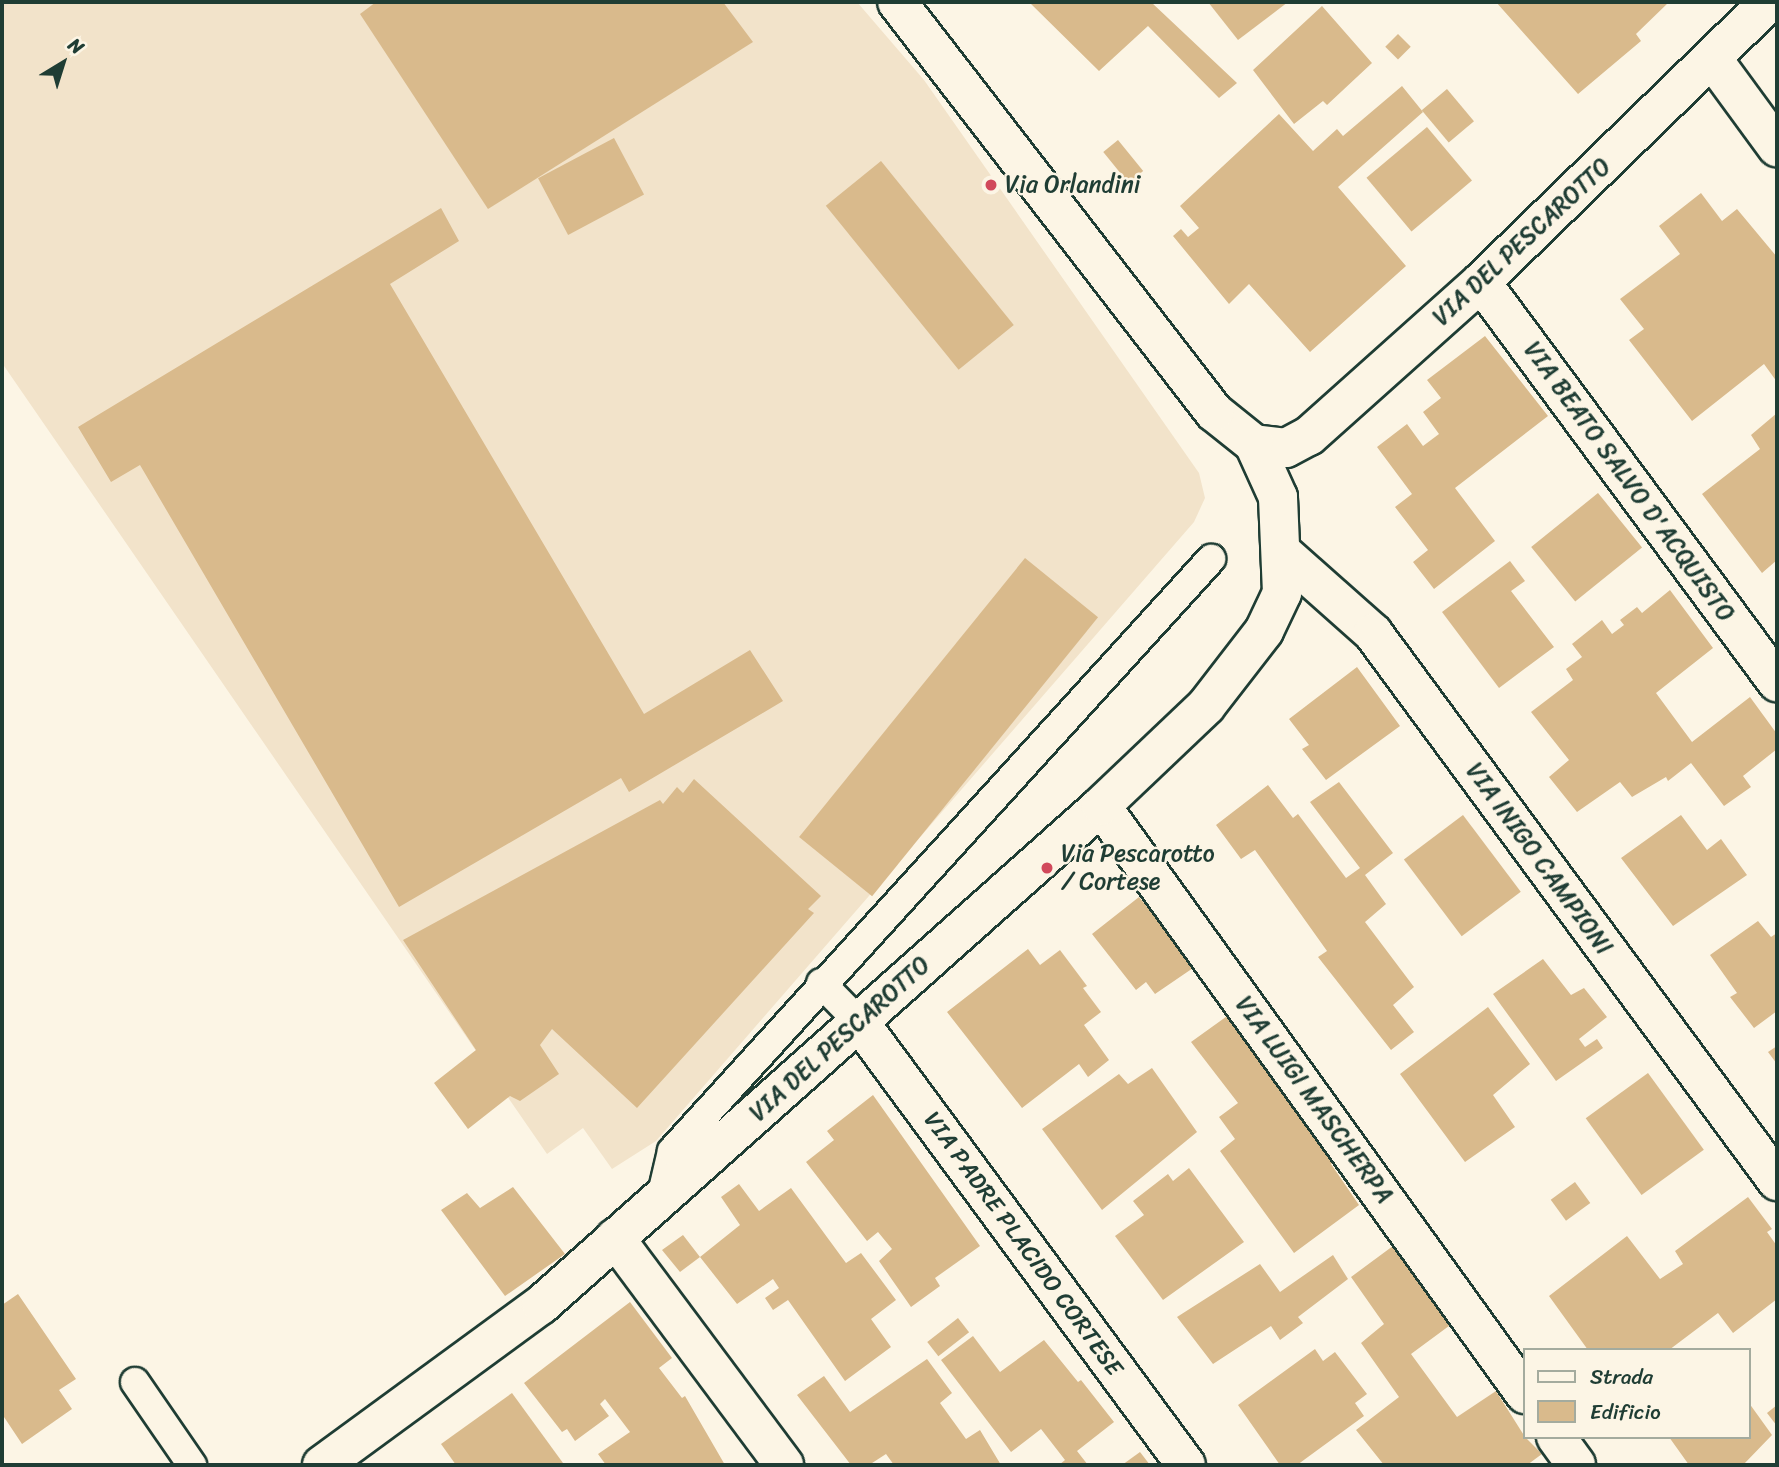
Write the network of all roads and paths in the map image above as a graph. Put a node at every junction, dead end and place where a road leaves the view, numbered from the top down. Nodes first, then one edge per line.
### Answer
1 (897, 2) edge
2 (1769, 2) edge
3 (1714, 61) junction
4 (1777, 147) edge
5 (1481, 282) junction
6 (1254, 444) junction
7 (1283, 553) junction
8 (1211, 559) dead end
9 (1777, 682) edge
10 (1101, 806) junction
11 (821, 983) junction
12 (860, 1023) junction
13 (1777, 1181) edge
14 (661, 1198) junction
15 (615, 1238) junction
16 (135, 1382) dead end
17 (1524, 1393) edge
18 (1557, 1439) edge
19 (192, 1465) edge
20 (322, 1465) edge
21 (784, 1465) edge
22 (1186, 1465) edge
23 (1576, 1465) edge

1 - 6 street
2 - 3 street, VIA DEL PESCAROTTO
3 - 4 street
3 - 5 street, VIA DEL PESCAROTTO
5 - 6 street, VIA DEL PESCAROTTO
5 - 9 street, VIA BEATO SALVO D'ACQUISTO
6 - 7 street, VIA DEL PESCAROTTO
7 - 10 street, VIA DEL PESCAROTTO
7 - 13 street, VIA INIGO CAMPIONI
8 - 11 lane
10 - 12 street, VIA DEL PESCAROTTO
10 - 17 street, VIA LUIGI MASCHERPA
11 - 12 lane
11 - 14 lane
12 - 14 street, VIA DEL PESCAROTTO
12 - 22 street, VIA PADRE PLACIDO CORTESE
14 - 15 street, VIA DEL PESCAROTTO
15 - 20 street, VIA DEL PESCAROTTO
15 - 21 street
16 - 19 lane
18 - 23 street

